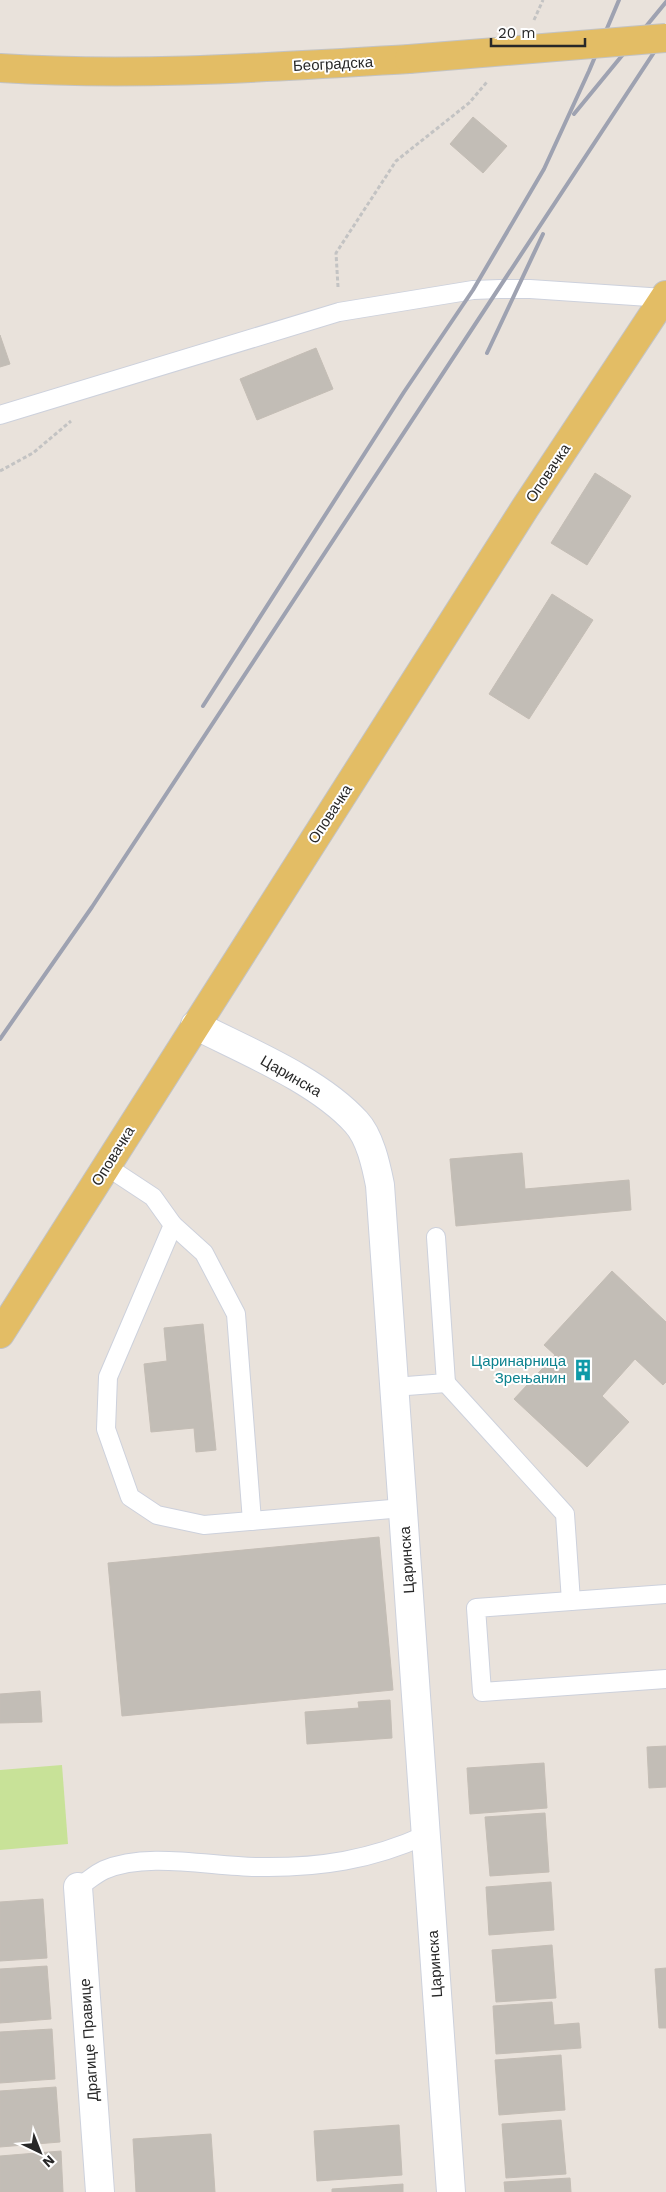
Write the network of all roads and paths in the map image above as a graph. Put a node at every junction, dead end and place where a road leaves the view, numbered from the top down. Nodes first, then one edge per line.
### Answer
1 (543, 0) edge
2 (531, 26) dead end
3 (666, 38) edge
4 (0, 68) edge
5 (488, 80) dead end
6 (665, 296) edge
7 (338, 312) junction
8 (0, 415) edge
9 (77, 416) dead end
10 (0, 471) edge
11 (195, 1025) junction
12 (106, 1166) junction
13 (173, 1225) junction
14 (436, 1237) dead end
15 (0, 1334) edge
16 (446, 1383) junction
17 (394, 1387) junction
18 (403, 1508) junction
19 (252, 1520) junction
20 (666, 1594) edge
21 (571, 1601) junction
22 (666, 1679) edge
23 (426, 1835) junction
24 (78, 1887) joint
25 (100, 2192) edge
26 (451, 2192) edge

1 - 2 path
3 - 4 main road, Београдска, bridge
5 - 7 path
6 - 7 lane
6 - 11 main road, Оповачка
7 - 8 lane
9 - 10 path
11 - 12 main road, Оповачка
11 - 17 street, Царинска
12 - 13 lane
12 - 15 main road, Оповачка
13 - 19 lane
13 - 19 lane
14 - 16 lane
16 - 17 lane
16 - 21 lane
17 - 18 street, Царинска
18 - 19 lane
18 - 23 street, Царинска
20 - 21 lane
21 - 22 lane
23 - 24 lane
23 - 26 street, Царинска
24 - 25 street, Драгице Правице

